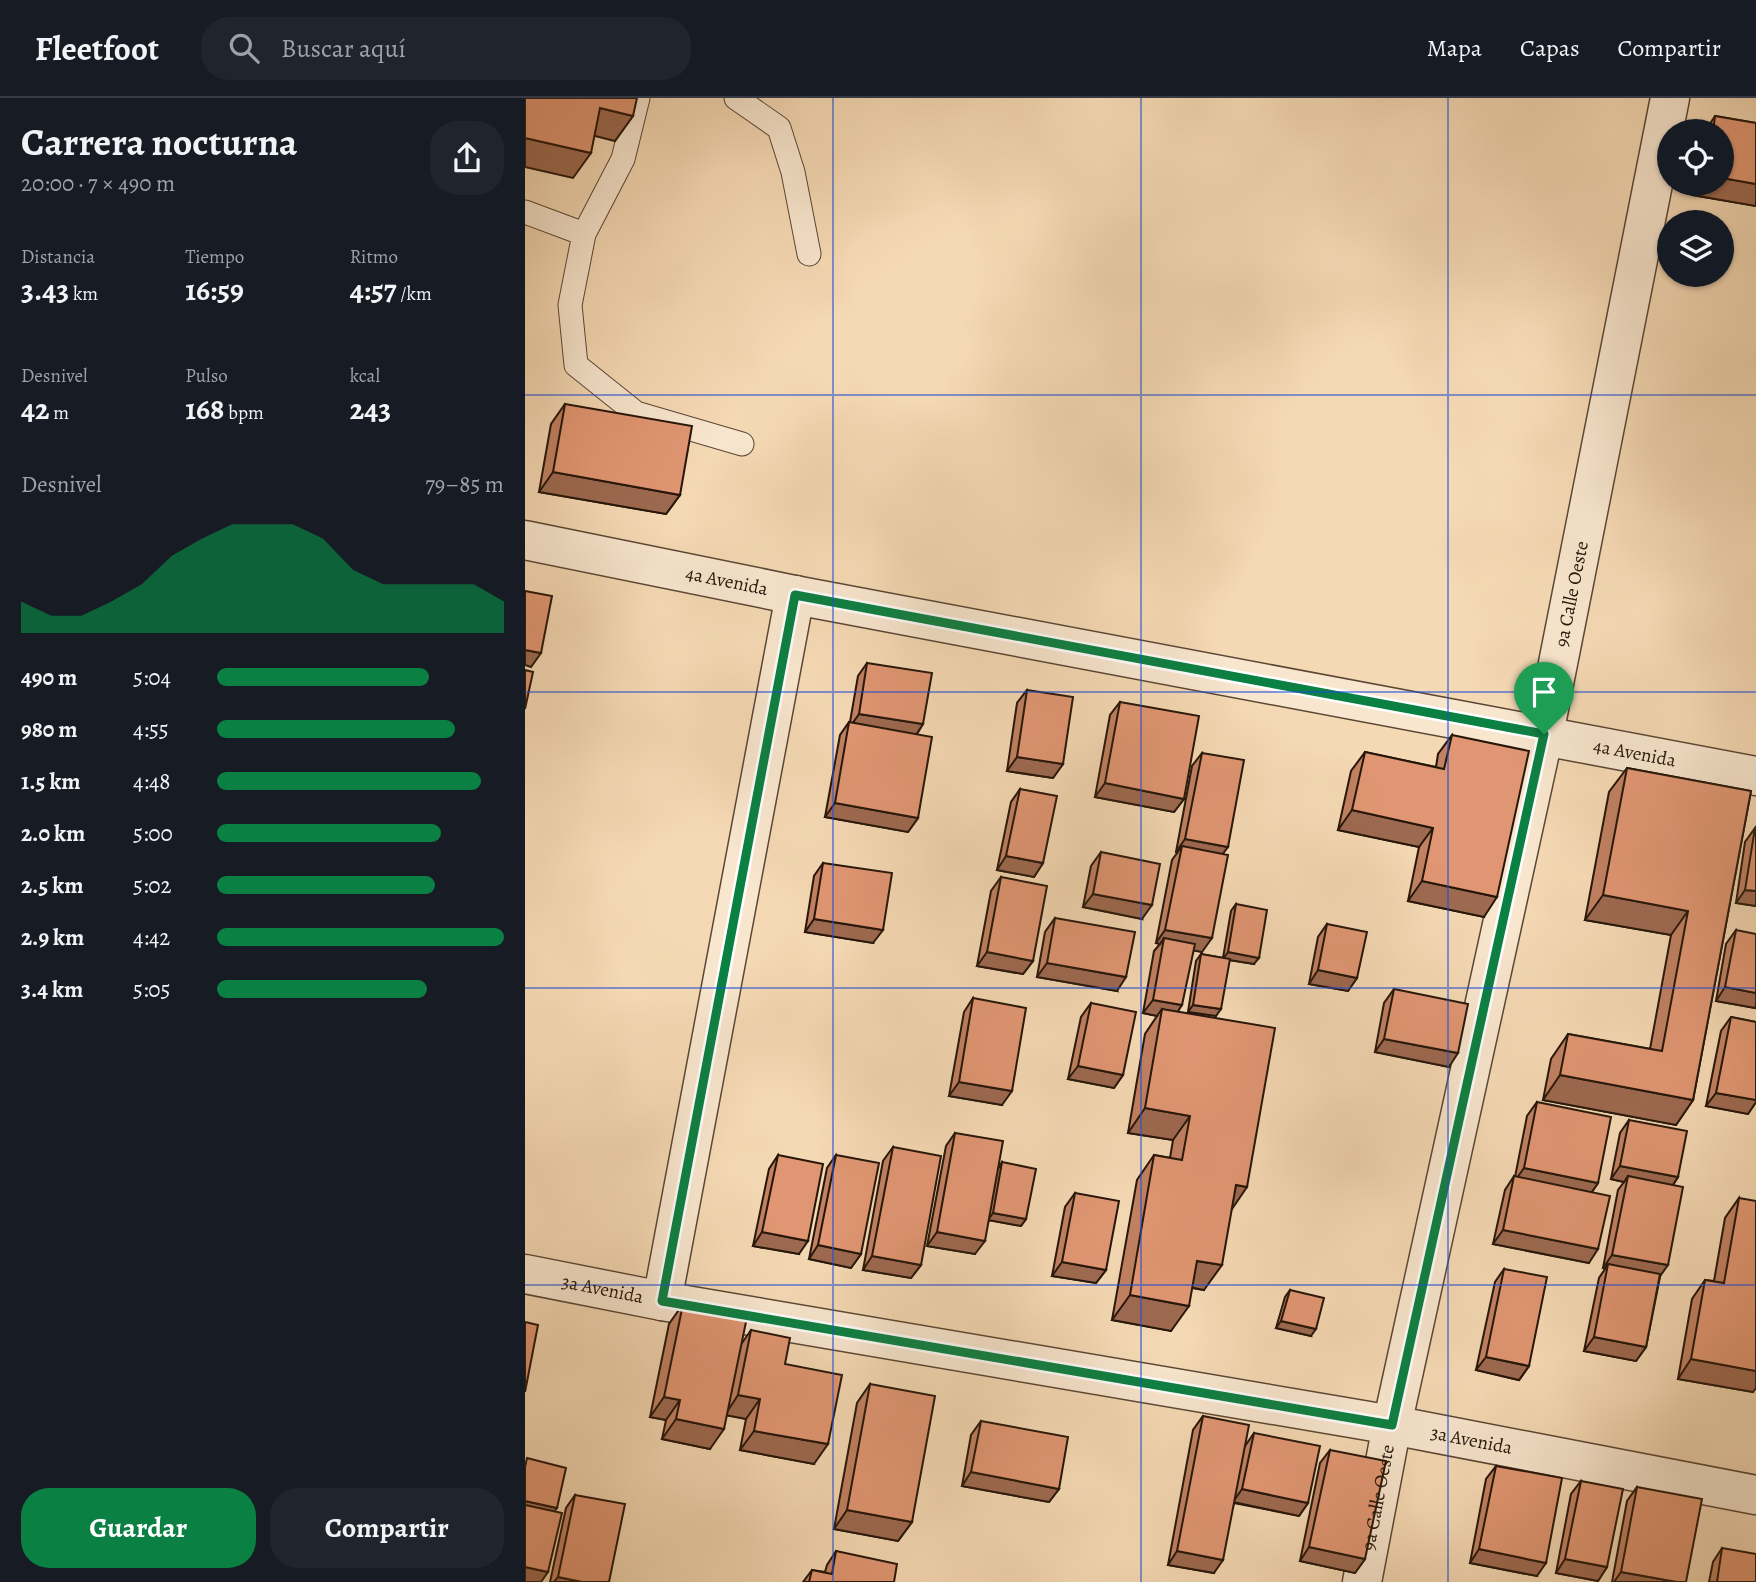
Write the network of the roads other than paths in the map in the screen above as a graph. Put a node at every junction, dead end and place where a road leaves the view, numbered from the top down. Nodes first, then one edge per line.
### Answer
1 (638, 98) edge
2 (736, 98) edge
3 (1669, 98) edge
4 (525, 212) edge
5 (584, 234) junction
6 (809, 254) dead end
7 (742, 444) dead end
8 (525, 540) edge
9 (795, 595) junction
10 (1544, 734) junction
11 (1756, 776) edge
12 (525, 1274) edge
13 (662, 1301) junction
14 (1392, 1425) junction
15 (1756, 1496) edge
16 (1362, 1582) edge

1 - 5 lane
2 - 6 lane
3 - 10 street, 9a Calle Oeste
4 - 5 lane
5 - 7 lane
8 - 9 street, 4a Avenida
9 - 10 street, 4a Avenida
9 - 13 street
10 - 11 street, 4a Avenida
10 - 14 street, 9a Calle Oeste
12 - 13 street, 3a Avenida
13 - 14 street, 3a Avenida
14 - 15 street, 3a Avenida
14 - 16 street, 9a Calle Oeste

